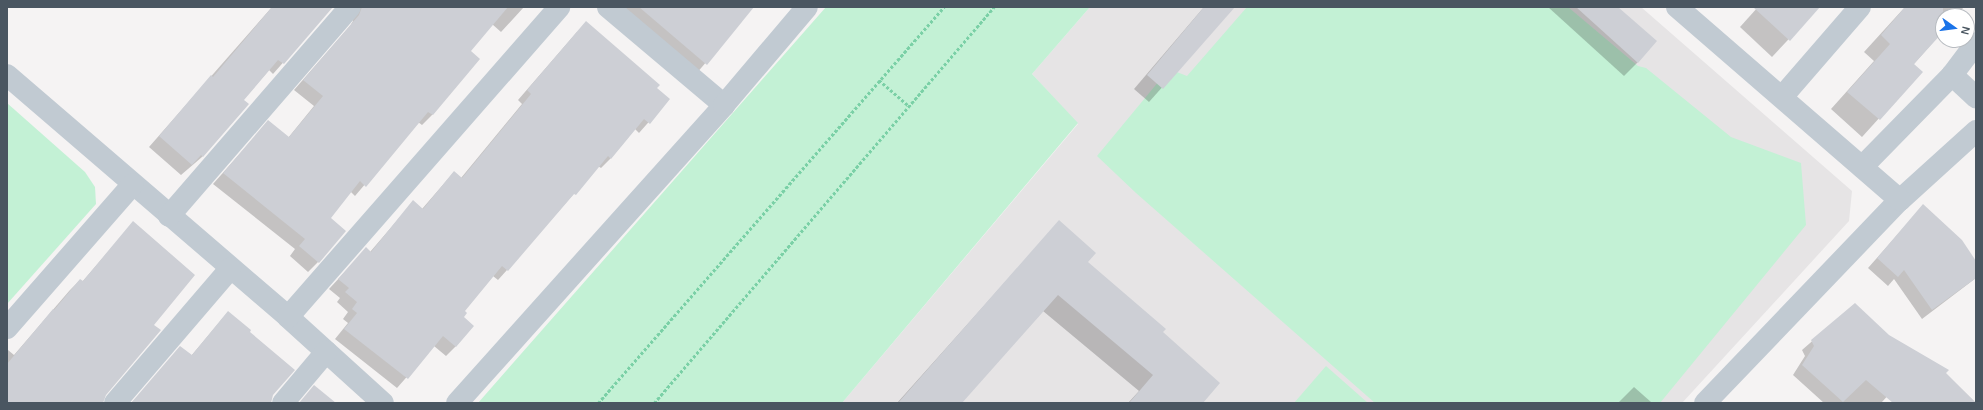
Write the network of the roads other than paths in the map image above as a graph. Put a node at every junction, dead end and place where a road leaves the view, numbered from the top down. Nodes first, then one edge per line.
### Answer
1 (350, 7) edge
2 (559, 7) edge
3 (608, 7) edge
4 (807, 7) edge
5 (1860, 7) edge
6 (1684, 9) edge
7 (1976, 43) edge
8 (7, 75) edge
9 (1952, 75) junction
10 (1782, 97) junction
11 (1976, 97) edge
12 (724, 105) junction
13 (1976, 131) edge
14 (1862, 166) junction
15 (133, 184) junction
16 (1900, 200) junction
17 (169, 216) junction
18 (230, 269) junction
19 (288, 317) junction
20 (7, 328) edge
21 (326, 352) junction
22 (115, 403) edge
23 (283, 403) edge
24 (384, 403) edge
25 (457, 403) edge
26 (1705, 403) edge

1 - 17 street
2 - 19 street
3 - 12 street
4 - 12 street
5 - 10 street
6 - 10 street
7 - 9 street
8 - 15 street
9 - 11 street
9 - 14 street
10 - 14 street
12 - 25 street
13 - 16 street
14 - 16 street
15 - 17 street
15 - 20 street
16 - 26 street
17 - 18 street
18 - 19 street
18 - 22 street
19 - 21 street
21 - 23 street
21 - 24 street

